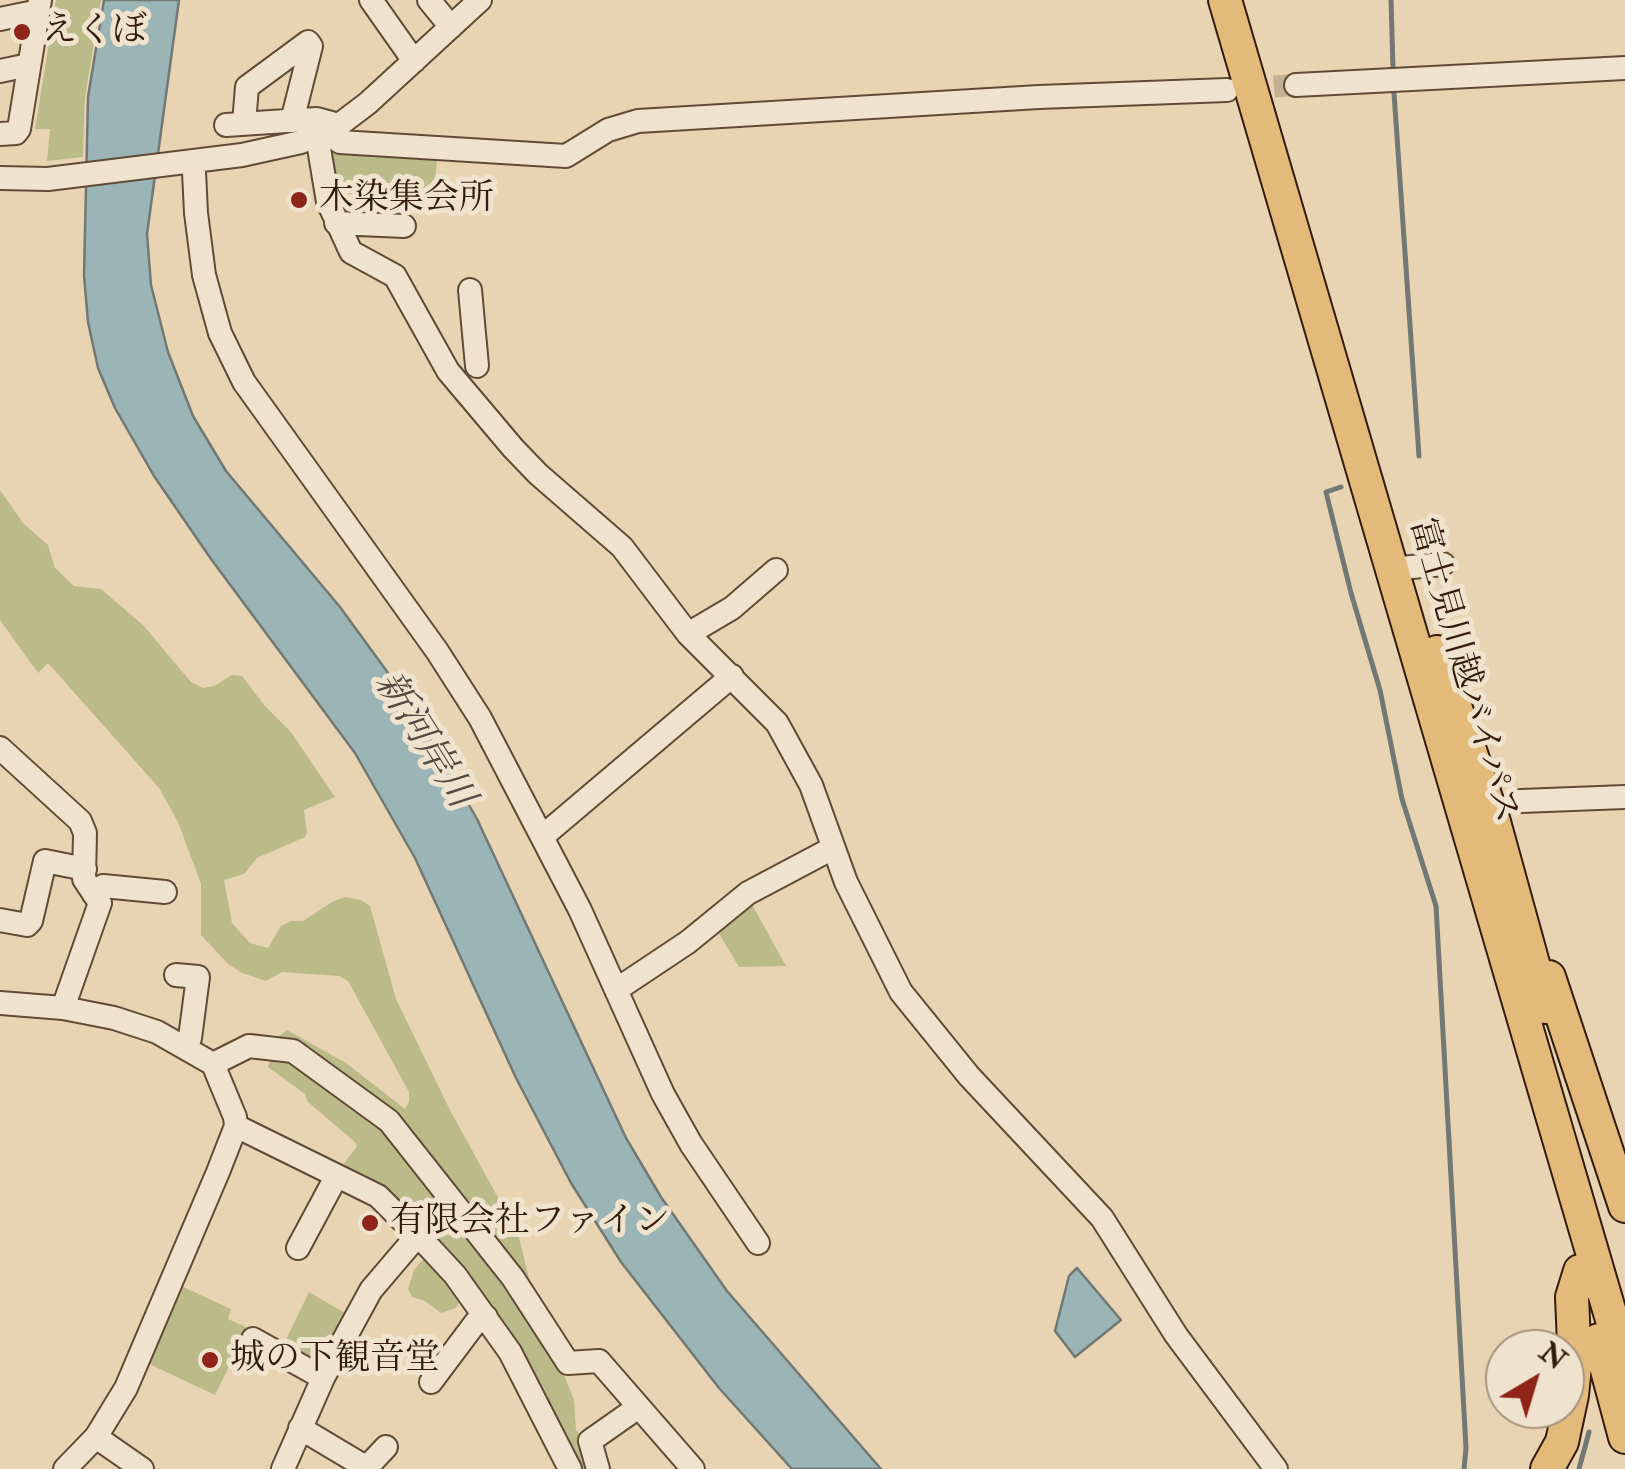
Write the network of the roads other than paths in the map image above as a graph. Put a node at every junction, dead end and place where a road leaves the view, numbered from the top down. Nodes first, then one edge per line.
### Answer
1 (371, 0) edge
2 (430, 0) edge
3 (480, 0) edge
4 (1224, 0) edge
5 (1245, 0) edge
6 (40, 6) edge
7 (0, 18) edge
8 (451, 27) junction
9 (414, 61) junction
10 (30, 64) junction
11 (1625, 68) edge
12 (0, 71) edge
13 (1296, 86) tunnel mouth
14 (1227, 90) tunnel mouth
15 (292, 120) junction
16 (327, 131) junction
17 (0, 134) edge
18 (190, 167) junction
19 (0, 178) edge
20 (336, 223) junction
21 (404, 226) dead end
22 (470, 290) dead end
23 (476, 366) dead end
24 (1415, 567) junction
25 (776, 570) dead end
26 (688, 634) junction
27 (732, 676) junction
28 (0, 748) edge
29 (1625, 798) edge
30 (1521, 801) dead end
31 (1494, 822) junction
32 (543, 836) junction
33 (833, 848) junction
34 (85, 869) junction
35 (165, 892) dead end
36 (93, 893) junction
37 (0, 920) edge
38 (176, 975) dead end
39 (616, 990) junction
40 (0, 1003) edge
41 (63, 1008) junction
42 (186, 1046) junction
43 (214, 1064) junction
44 (236, 1126) junction
45 (336, 1177) junction
46 (1625, 1206) edge
47 (417, 1236) junction
48 (758, 1243) dead end
49 (298, 1248) dead end
50 (1596, 1260) junction
51 (1625, 1296) edge
52 (486, 1317) junction
53 (252, 1339) dead end
54 (1625, 1364) edge
55 (323, 1378) junction
56 (431, 1382) dead end
57 (1216, 1391) junction
58 (637, 1408) junction
59 (300, 1428) junction
60 (96, 1437) junction
61 (1625, 1437) edge
62 (386, 1447) dead end
63 (65, 1469) edge
64 (142, 1469) edge
65 (283, 1469) edge
66 (570, 1469) edge
67 (598, 1469) edge
68 (694, 1469) edge
69 (1262, 1469) edge
70 (1276, 1469) edge
71 (1547, 1469) edge

1 - 9 street
2 - 8 street
3 - 8 street
4 - 24 highway, 富士見川越バイパス
5 - 24 highway, 富士見川越バイパス
6 - 7 street
6 - 10 street
8 - 9 street
9 - 16 street
10 - 12 street
10 - 17 street
11 - 13 street
14 - 16 street
15 - 15 street
15 - 16 street
16 - 18 street
16 - 20 street
18 - 19 street
18 - 32 street
20 - 21 street
20 - 26 street
22 - 23 street
24 - 31 highway, 富士見川越バイパス
24 - 50 highway, 富士見川越バイパス
25 - 26 street
26 - 27 street
27 - 32 street
27 - 33 street
28 - 34 street
29 - 30 street
31 - 46 highway
31 - 50 highway, 富士見川越バイパス
32 - 39 street
33 - 39 street
33 - 57 street
34 - 36 street
34 - 37 street
35 - 36 street
36 - 41 street
38 - 42 street
39 - 48 street
40 - 41 street
41 - 42 street
42 - 43 street
43 - 44 street
43 - 58 street
44 - 45 street
44 - 60 street
45 - 47 street
45 - 49 street
47 - 52 street
47 - 55 street
50 - 51 highway, 富士見川越バイパス
50 - 54 highway, 富士見川越バイパス
50 - 61 highway
50 - 71 highway
52 - 56 street
52 - 66 street
53 - 55 street
55 - 59 street
57 - 69 street
57 - 70 street
58 - 67 street
58 - 68 street
59 - 62 street
59 - 65 street
60 - 63 street
60 - 64 street

